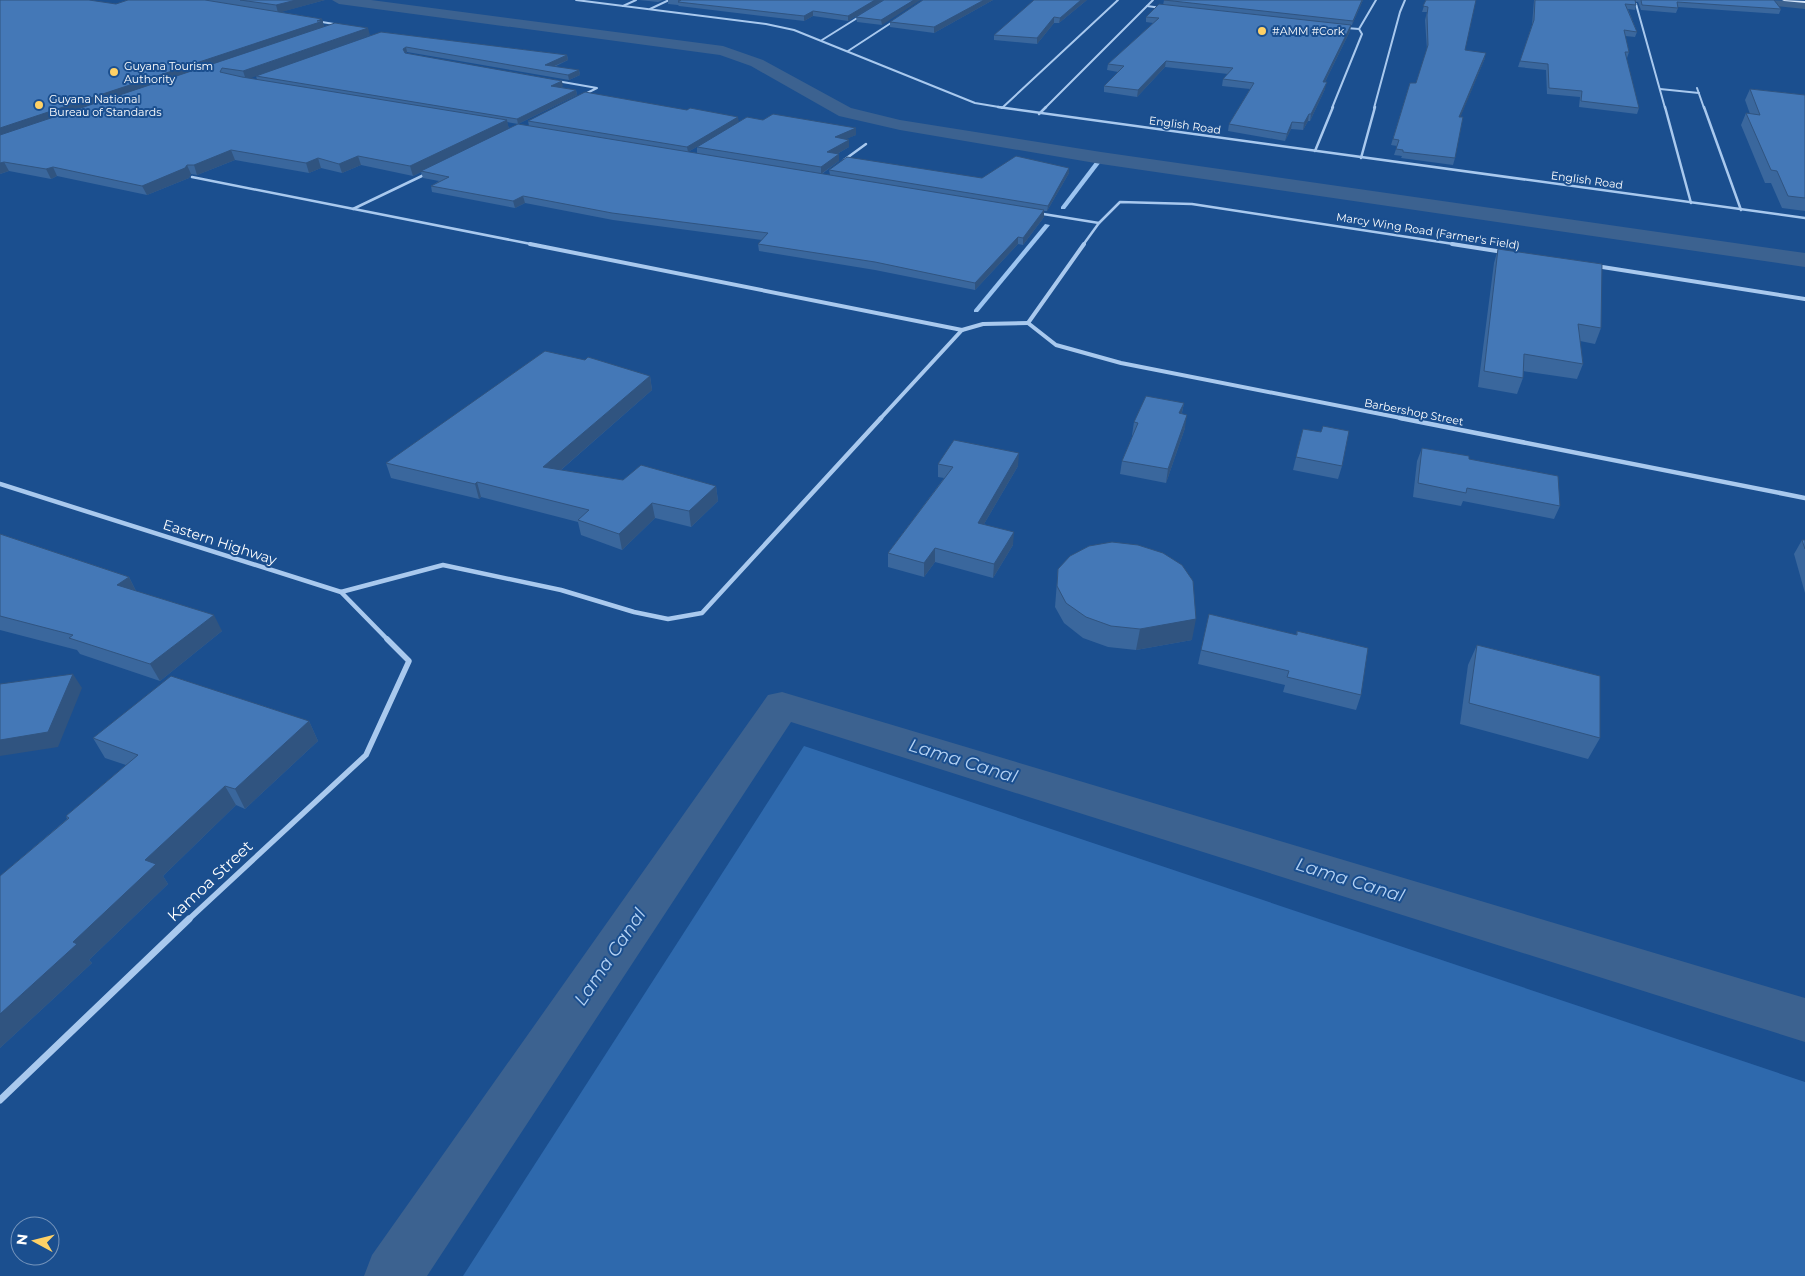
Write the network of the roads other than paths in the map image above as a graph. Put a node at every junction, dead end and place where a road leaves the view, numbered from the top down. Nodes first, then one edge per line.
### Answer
1 (576, 0) edge
2 (636, 0) edge
3 (670, 0) edge
4 (1118, 0) edge
5 (1153, 0) edge
6 (1376, 0) edge
7 (1405, 0) edge
8 (1784, 0) edge
9 (1805, 2) edge
10 (1636, 4) edge
11 (623, 6) junction
12 (1146, 6) junction
13 (1166, 8) edge
14 (649, 9) junction
15 (862, 15) edge
16 (894, 20) edge
17 (315, 21) edge
18 (1340, 27) edge
19 (338, 29) edge
20 (1359, 29) junction
21 (822, 40) junction
22 (848, 51) junction
23 (550, 80) edge
24 (1697, 88) dead end
25 (1660, 90) junction
26 (1699, 93) junction
27 (580, 97) edge
28 (1002, 108) junction
29 (1039, 114) junction
30 (866, 144) dead end
31 (1314, 151) junction
32 (1361, 158) junction
33 (843, 161) edge
34 (432, 171) edge
35 (192, 178) edge
36 (1691, 203) junction
37 (353, 209) junction
38 (1741, 210) junction
39 (1032, 212) edge
40 (1805, 218) edge
41 (1099, 223) junction
42 (1506, 252) edge
43 (1593, 266) edge
44 (1805, 299) edge
45 (1028, 322) junction
46 (962, 330) junction
47 (0, 484) edge
48 (1805, 498) edge
49 (341, 592) junction
50 (409, 661) joint
51 (0, 1100) edge

1 - 11 street, English Road
2 - 11 street
3 - 14 street
4 - 28 street
5 - 12 street
6 - 20 street
7 - 32 street
8 - 9 street
10 - 25 street
11 - 14 street, English Road
12 - 13 street
12 - 29 street
14 - 21 street, English Road
15 - 21 street
16 - 22 street
17 - 19 street
18 - 20 street
20 - 31 street
21 - 22 street, English Road
22 - 28 street, English Road
23 - 27 street
24 - 26 street
25 - 26 street
25 - 36 street
26 - 38 street
28 - 29 street, English Road
29 - 31 street, English Road
30 - 33 street
31 - 32 street, English Road
32 - 36 street, English Road
34 - 37 street
35 - 37 street
36 - 38 street, English Road
37 - 46 street
38 - 40 street, English Road
39 - 41 street
41 - 42 street, Marcy Wing Road (Farmer's Field)
41 - 45 street
43 - 44 street
45 - 46 street
45 - 48 street, Barbershop Street
46 - 49 street
47 - 49 street, Eastern Highway
49 - 50 street, Eastern Highway
50 - 51 street, Kamoa Street

